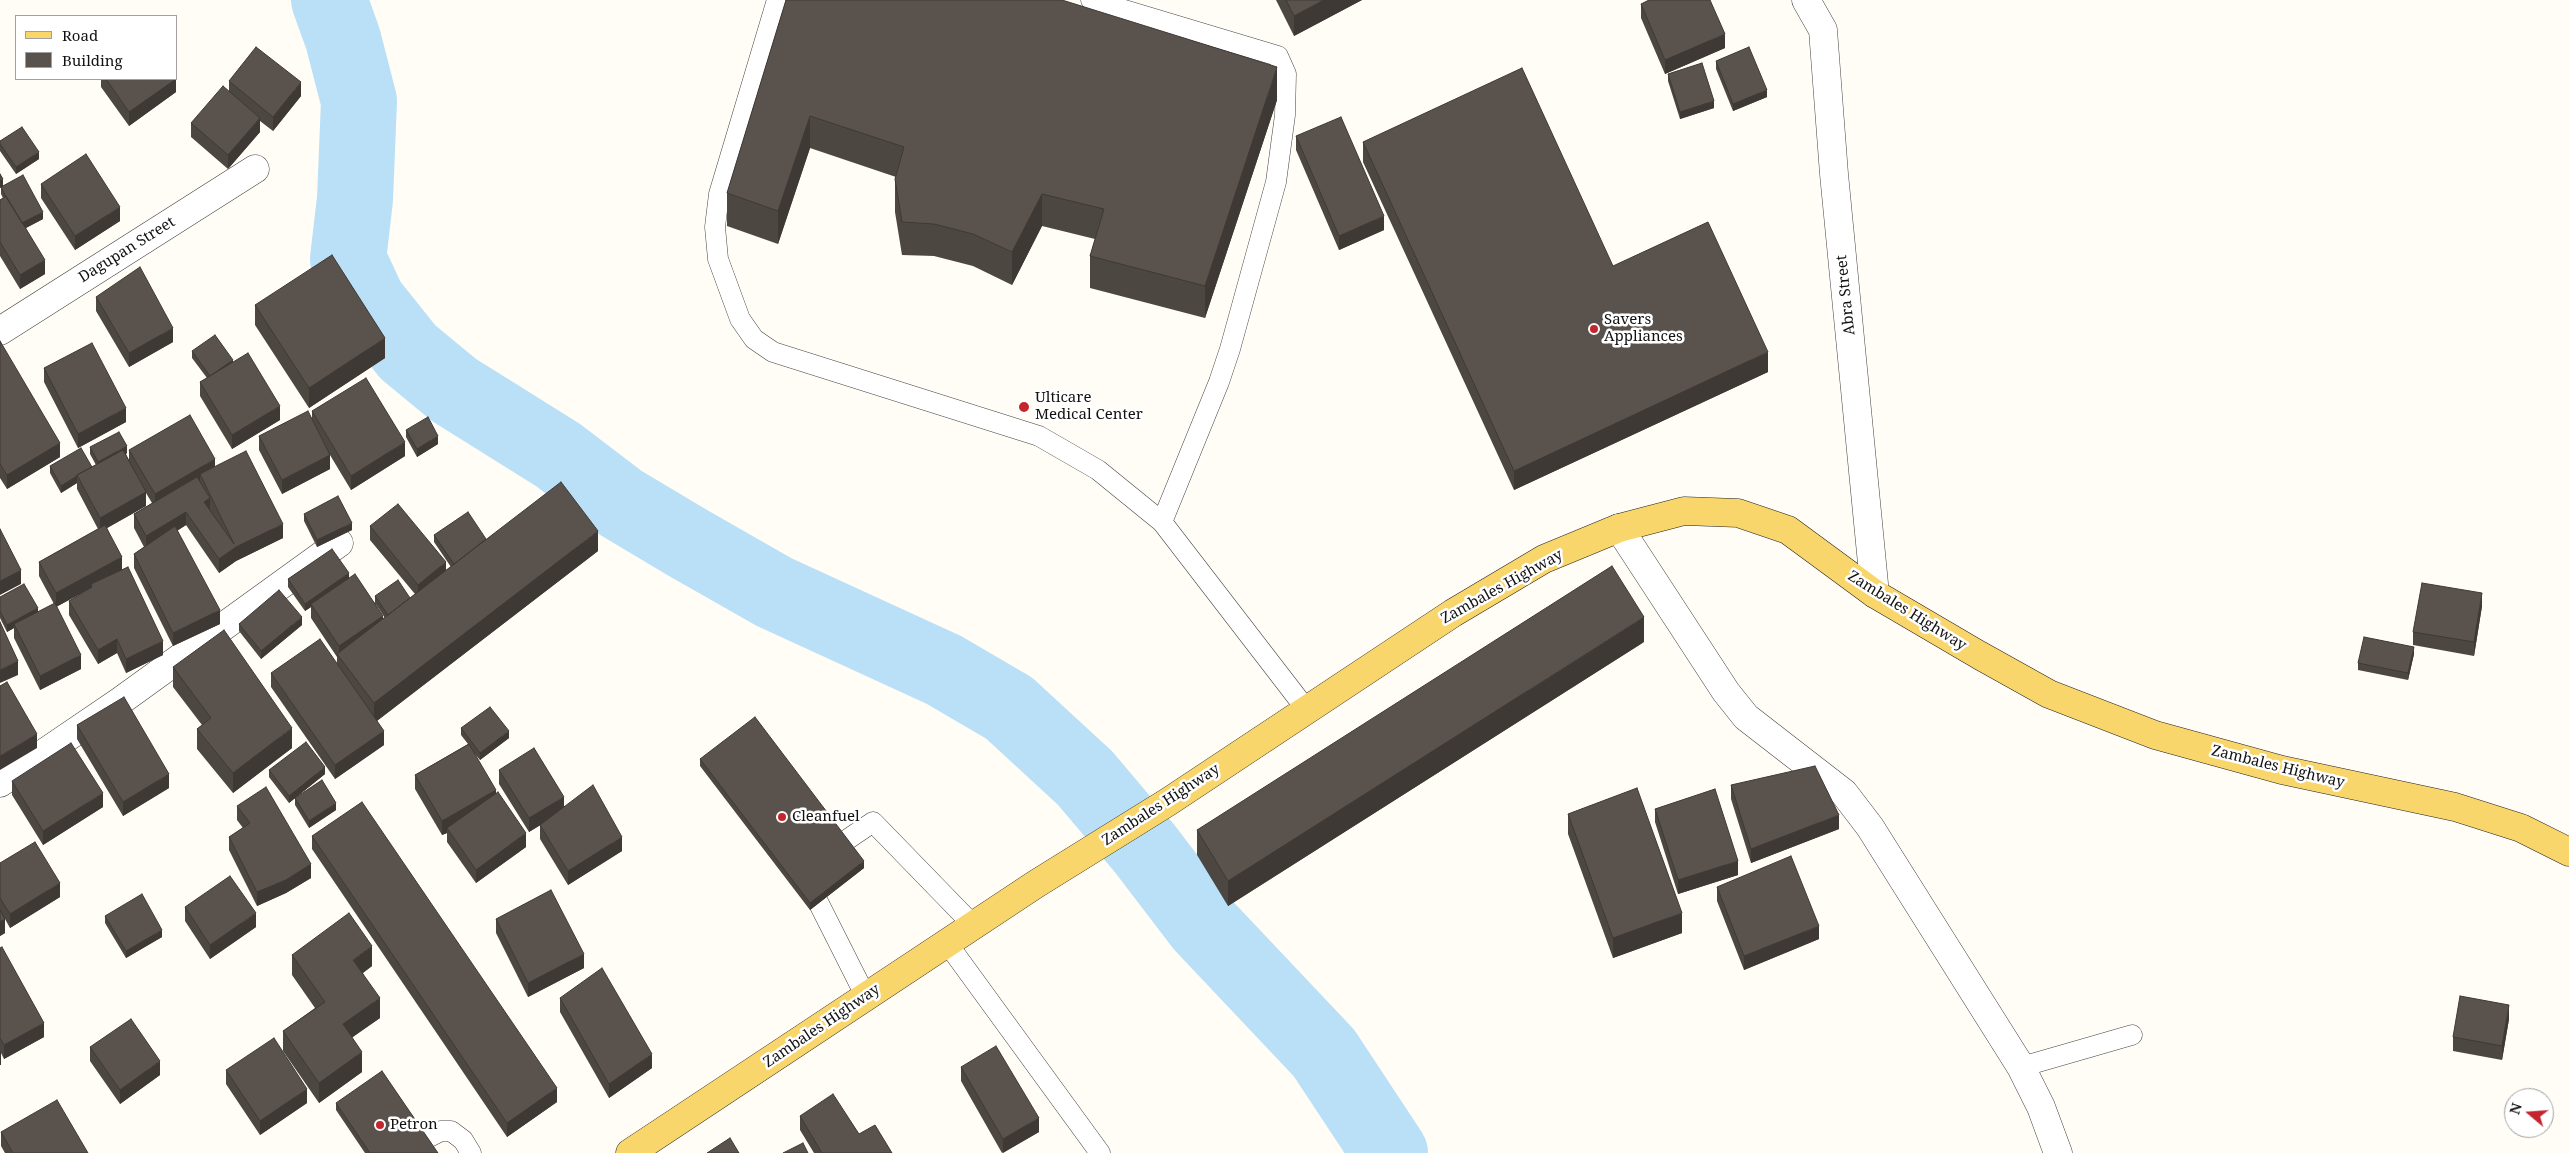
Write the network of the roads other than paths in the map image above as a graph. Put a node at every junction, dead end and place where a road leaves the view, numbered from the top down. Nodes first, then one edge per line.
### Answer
1 (777, 0) edge
2 (1091, 0) edge
3 (1806, 0) edge
4 (255, 170) dead end
5 (0, 330) edge
6 (1162, 522) junction
7 (1619, 528) junction
8 (338, 543) dead end
9 (1875, 594) junction
10 (1306, 709) junction
11 (0, 783) edge
12 (2569, 852) edge
13 (974, 926) junction
14 (946, 944) junction
15 (866, 997) junction
16 (2132, 1036) dead end
17 (2021, 1067) junction
18 (423, 1140) edge
19 (471, 1153) edge
20 (630, 1153) edge
21 (1100, 1153) edge
22 (2058, 1153) edge

1 - 6 lane
2 - 6 lane
3 - 9 street, Abra Street
4 - 5 street, Dagupan Street
6 - 10 lane
7 - 9 main road, Zambales Highway
7 - 10 main road, Zambales Highway
7 - 17 street
8 - 11 street
9 - 12 main road, Zambales Highway
10 - 13 main road, Zambales Highway
13 - 14 main road, Zambales Highway
13 - 15 lane
14 - 15 main road, Zambales Highway
14 - 21 lane
15 - 20 main road, Zambales Highway
16 - 17 lane
17 - 22 street
18 - 19 lane

